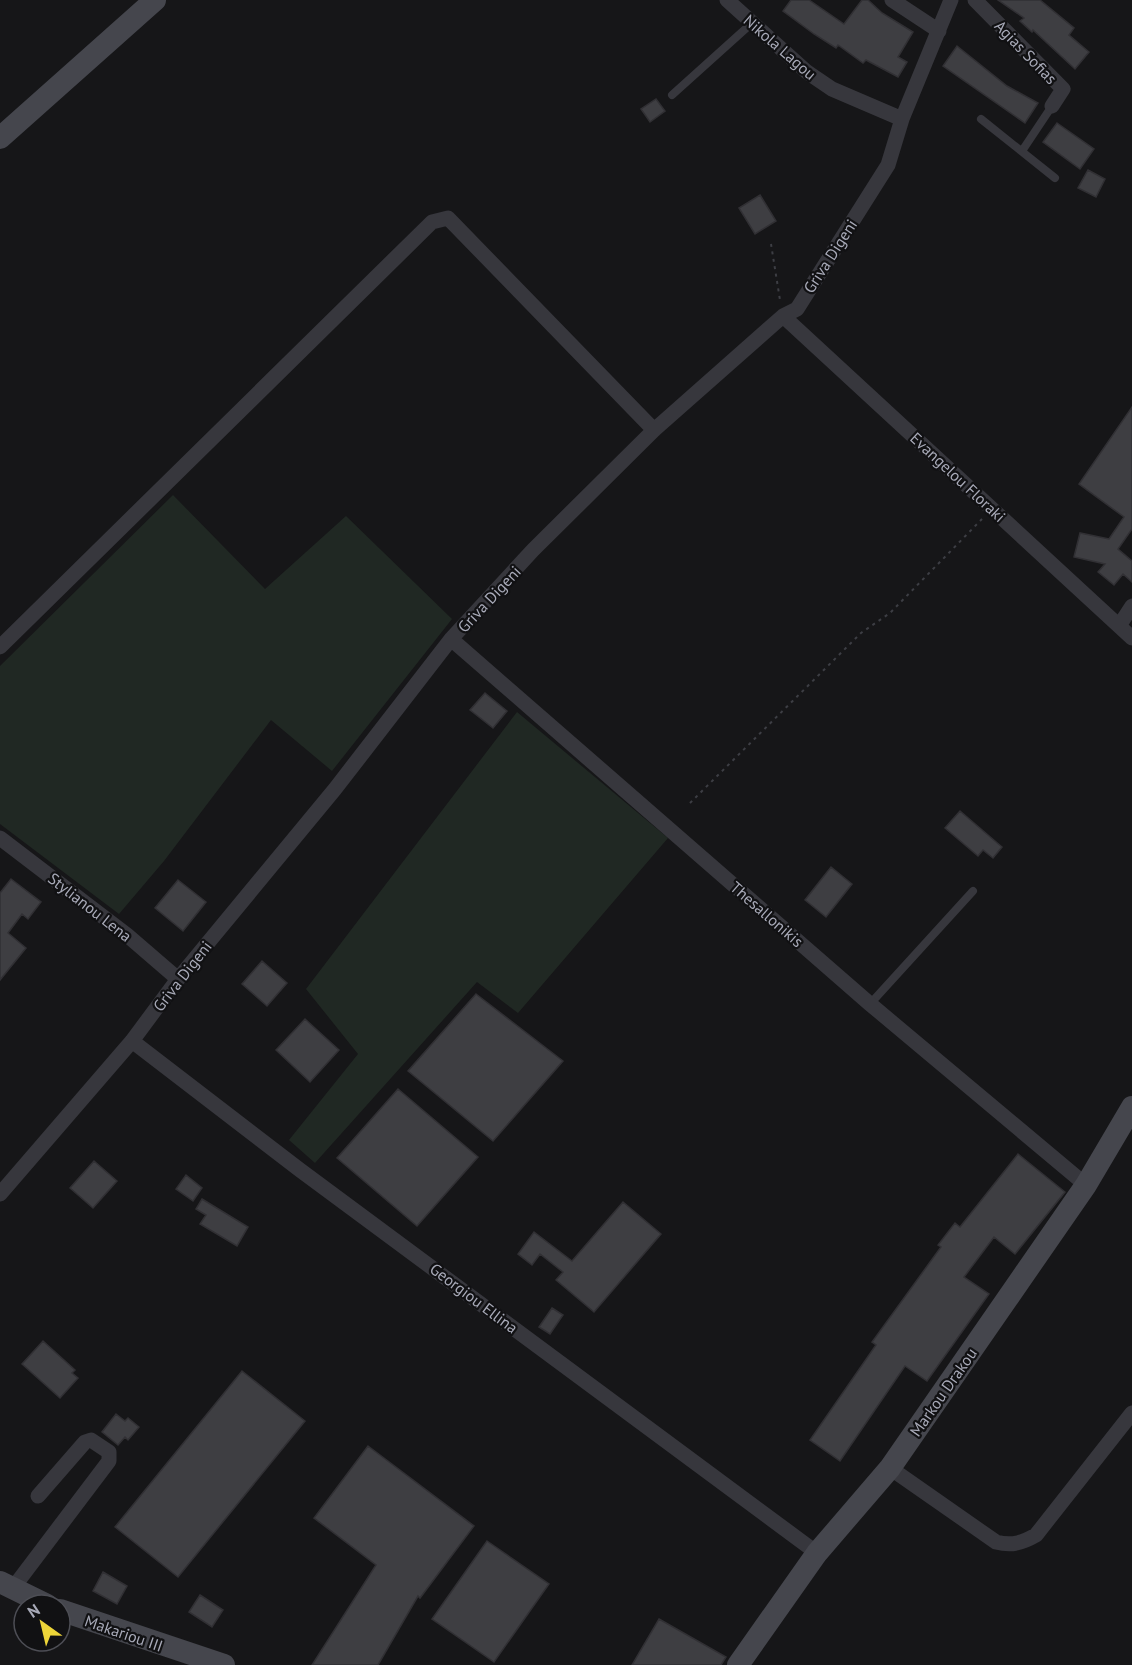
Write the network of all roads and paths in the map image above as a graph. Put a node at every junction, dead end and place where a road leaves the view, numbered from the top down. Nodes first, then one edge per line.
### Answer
1 (155, 0) edge
2 (727, 0) edge
3 (892, 0) edge
4 (951, 0) edge
5 (975, 0) edge
6 (752, 23) junction
7 (939, 31) junction
8 (672, 95) dead end
9 (1052, 106) joint
10 (902, 119) junction
11 (981, 119) dead end
12 (0, 138) edge
13 (1022, 151) junction
14 (1055, 178) dead end
15 (771, 244) dead end
16 (783, 316) junction
17 (654, 430) junction
18 (992, 508) junction
19 (1132, 606) edge
20 (1119, 626) junction
21 (1132, 638) edge
22 (451, 639) junction
23 (0, 646) edge
24 (690, 803) dead end
25 (0, 838) edge
26 (973, 891) dead end
27 (178, 979) junction
28 (870, 1004) junction
29 (132, 1041) junction
30 (1132, 1107) edge
31 (1086, 1185) junction
32 (0, 1194) edge
33 (1132, 1413) edge
34 (890, 1468) junction
35 (38, 1496) dead end
36 (818, 1553) junction
37 (6, 1585) edge
38 (22, 1593) edge
39 (72, 1614) edge
40 (224, 1665) edge
41 (738, 1665) edge

1 - 12 street
2 - 6 street, Nikola Lagou
3 - 7 street
4 - 7 street, Griva Digeni
5 - 9 street, Agias Sofias
6 - 8 lane
6 - 10 street, Nikola Lagou
7 - 10 street, Griva Digeni
9 - 13 lane
10 - 16 street, Griva Digeni
11 - 13 lane
13 - 14 lane
15 - 16 path
16 - 17 street, Griva Digeni
16 - 18 street, Evangelou Floraki
17 - 22 street, Griva Digeni
17 - 23 street
18 - 20 street, Evangelou Floraki
18 - 24 path
19 - 20 street
20 - 21 street, Evangelou Floraki
22 - 27 street, Griva Digeni
22 - 28 street, Thesallonikis
25 - 27 street, Stylianou Lena
26 - 28 lane
27 - 29 street, Griva Digeni
28 - 31 street, Thesallonikis
29 - 32 street, Griva Digeni
29 - 36 street, Georgiou Ellina
30 - 31 street, Markou Drakou
31 - 34 street, Markou Drakou
33 - 34 street
34 - 36 street, Markou Drakou
35 - 37 street
36 - 41 street, Markou Drakou
37 - 38 street
39 - 40 street, Makariou III

